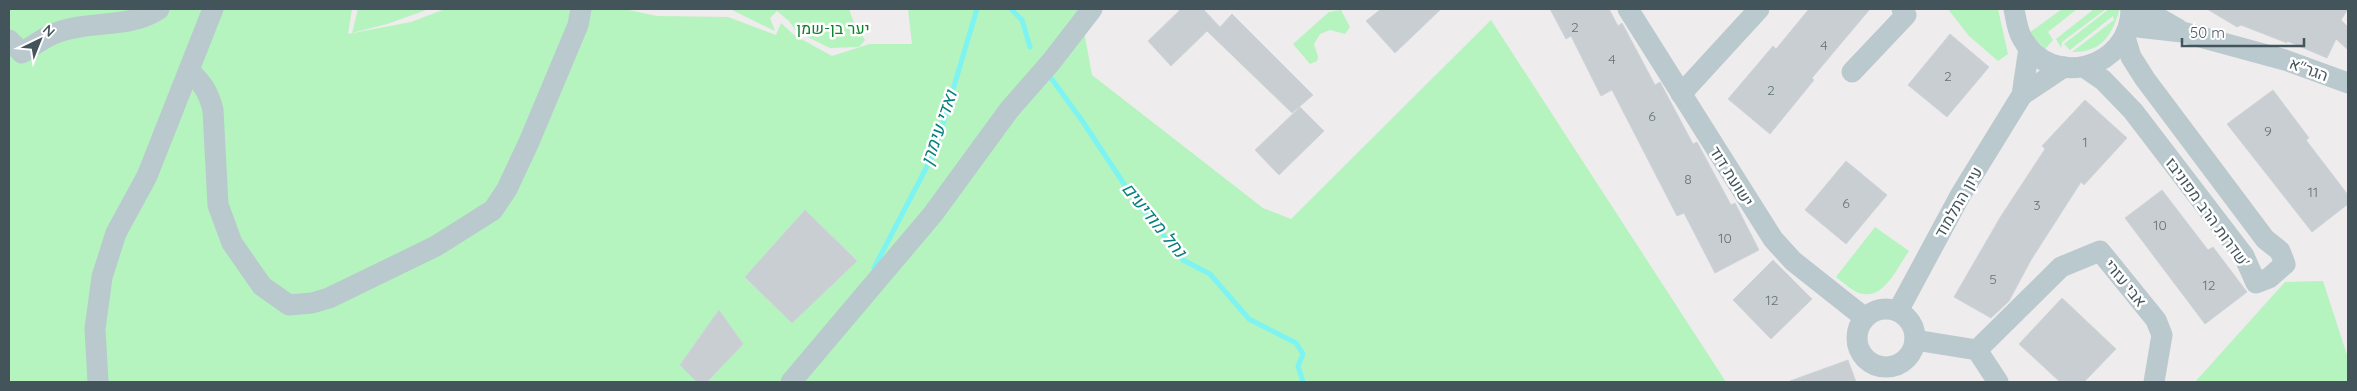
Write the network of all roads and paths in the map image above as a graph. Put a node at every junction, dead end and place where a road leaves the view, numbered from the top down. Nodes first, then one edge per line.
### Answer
1 (159, 9) edge
2 (213, 9) edge
3 (581, 9) edge
4 (1092, 9) edge
5 (1628, 9) edge
6 (1759, 9) edge
7 (1902, 9) edge
8 (2014, 9) edge
9 (2143, 9) edge
10 (2128, 24) edge
11 (2182, 32) junction
12 (9, 40) edge
13 (2029, 48) junction
14 (2074, 67) junction
15 (189, 71) junction
16 (1852, 72) dead end
17 (2348, 83) edge
18 (1682, 94) junction
19 (2022, 95) junction
20 (1898, 311) junction
21 (1865, 318) junction
22 (1915, 340) junction
23 (1977, 350) junction
24 (1882, 374) edge
25 (98, 382) edge
26 (791, 382) edge
27 (1998, 382) edge
28 (2154, 382) edge

1 - 12 street
2 - 15 street
3 - 15 street
4 - 26 street
5 - 18 street, ישועת דוד
6 - 18 street
7 - 16 street
8 - 13 street
9 - 11 street
10 - 11 street
10 - 14 street, עיון התלמוד
10 - 14 street, שדרות הרב מפוניבז'
11 - 17 street, הגר"א
13 - 14 street
13 - 19 street, עיון התלמוד
14 - 19 street, עיון התלמוד
15 - 25 street
18 - 21 street, ישועת דוד
19 - 20 street, עיון התלמוד
20 - 21 street
20 - 22 street
21 - 24 street
22 - 23 street
22 - 24 street
23 - 27 street
23 - 28 street, אבי עזרי

